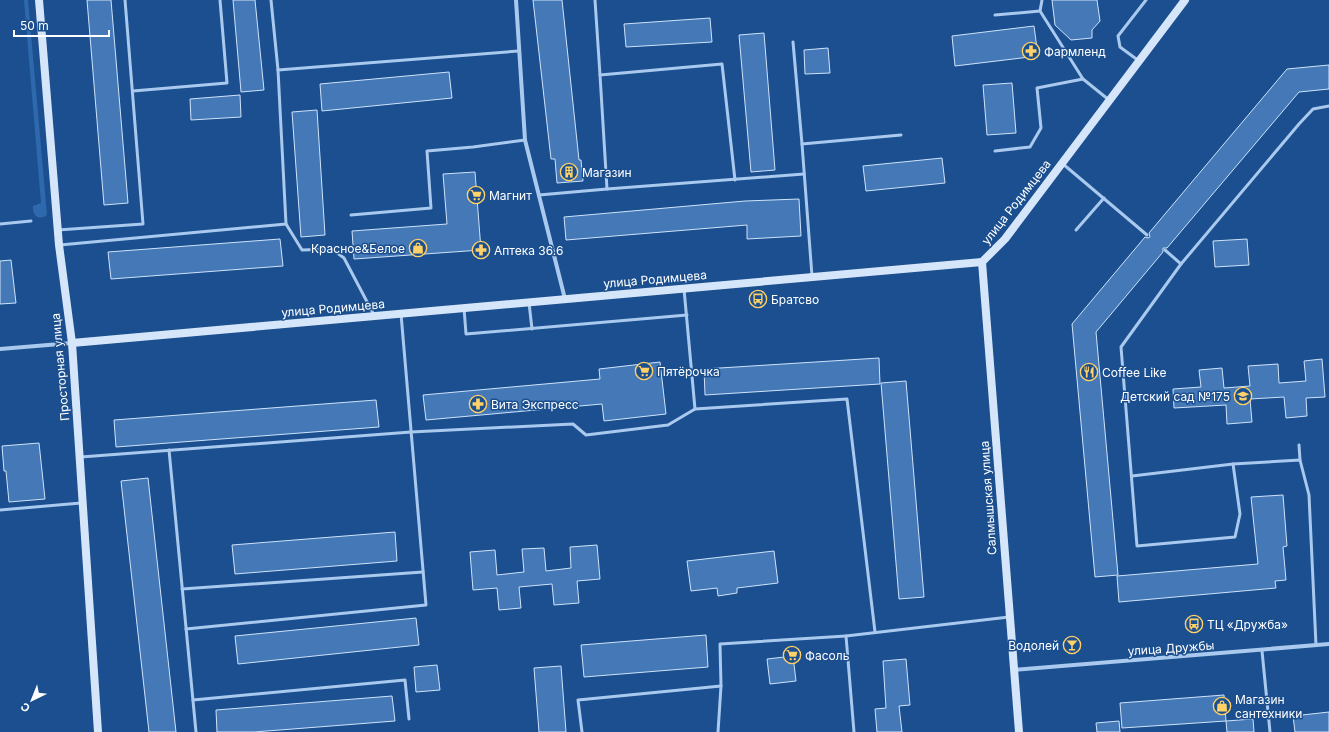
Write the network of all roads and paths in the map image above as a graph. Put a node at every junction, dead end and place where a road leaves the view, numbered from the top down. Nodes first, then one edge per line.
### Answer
1 (40, 0) edge
2 (125, 0) edge
3 (220, 0) edge
4 (271, 0) edge
5 (516, 0) edge
6 (595, 0) edge
7 (1042, 0) edge
8 (1146, 0) edge
9 (1185, 0) edge
10 (1040, 11) junction
11 (995, 15) dead end
12 (793, 42) dead end
13 (519, 51) junction
14 (1139, 61) junction
15 (278, 70) junction
16 (600, 75) junction
17 (1083, 79) junction
18 (133, 91) junction
19 (1109, 100) junction
20 (1329, 106) edge
21 (901, 135) dead end
22 (526, 140) junction
23 (802, 144) junction
24 (995, 151) dead end
25 (1062, 163) junction
26 (804, 174) junction
27 (735, 180) junction
28 (608, 189) junction
29 (539, 195) junction
30 (1104, 198) junction
31 (351, 215) dead end
32 (31, 221) dead end
33 (0, 224) edge
34 (286, 224) junction
35 (58, 230) junction
36 (1076, 230) dead end
37 (1147, 235) dead end
38 (60, 245) junction
39 (1165, 250) dead end
40 (982, 262) junction
41 (1181, 264) junction
42 (812, 277) junction
43 (684, 289) junction
44 (565, 299) junction
45 (529, 303) junction
46 (464, 308) junction
47 (401, 314) junction
48 (375, 316) junction
49 (687, 316) junction
50 (532, 329) junction
51 (72, 343) junction
52 (0, 349) edge
53 (696, 409) junction
54 (411, 432) junction
55 (1299, 445) dead end
56 (169, 450) junction
57 (80, 457) junction
58 (1300, 460) junction
59 (1233, 464) junction
60 (1132, 476) junction
61 (83, 503) junction
62 (0, 510) edge
63 (423, 572) junction
64 (182, 589) junction
65 (1009, 617) junction
66 (186, 629) junction
67 (875, 632) junction
68 (846, 636) junction
69 (1329, 644) edge
70 (1316, 645) junction
71 (1262, 651) junction
72 (1014, 670) junction
73 (721, 686) junction
74 (193, 700) junction
75 (409, 719) dead end
76 (98, 732) edge
77 (196, 732) edge
78 (582, 732) edge
79 (718, 732) edge
80 (854, 732) edge
81 (1019, 732) edge
82 (1270, 732) edge

1 - 35 street, Просторная улица
2 - 18 lane
3 - 18 lane
4 - 15 lane
5 - 13 street
6 - 16 lane
7 - 10 lane
8 - 14 lane
9 - 14 street, улица Родимцева
10 - 11 lane
10 - 17 lane
12 - 23 lane
13 - 15 lane
13 - 22 street
14 - 19 street, улица Родимцева
15 - 34 lane
16 - 27 lane
16 - 28 lane
17 - 19 lane
17 - 24 lane
18 - 35 lane
19 - 25 street, улица Родимцева
20 - 41 lane
21 - 23 lane
22 - 29 street
22 - 31 lane
23 - 26 lane
25 - 30 lane
25 - 40 street, улица Родимцева
26 - 27 lane
26 - 42 lane
27 - 28 lane
28 - 29 lane
29 - 44 street
30 - 36 lane
30 - 37 lane
32 - 33 lane
34 - 38 lane
34 - 48 lane
35 - 38 street, Просторная улица
38 - 51 street, Просторная улица
39 - 41 lane
40 - 42 street, улица Родимцева
40 - 65 street, Салмышская улица
41 - 60 lane
42 - 43 street, улица Родимцева
43 - 44 street, улица Родимцева
43 - 49 lane
44 - 45 street, улица Родимцева
45 - 46 street, улица Родимцева
45 - 50 lane
46 - 47 street, улица Родимцева
46 - 50 lane
47 - 48 street, улица Родимцева
47 - 54 lane
48 - 51 street, улица Родимцева
49 - 50 lane
49 - 53 lane
51 - 52 street, улица Родимцева
51 - 57 street, Просторная улица
53 - 54 lane
53 - 67 lane
54 - 56 lane
54 - 63 lane
55 - 58 lane
56 - 57 lane
56 - 64 lane
57 - 61 street, Просторная улица
58 - 59 lane
58 - 70 lane
59 - 60 lane
59 - 60 lane
61 - 62 lane
61 - 76 street, Просторная улица
63 - 64 lane
63 - 66 lane
64 - 66 lane
65 - 67 lane
65 - 72 street, Салмышская улица
66 - 74 lane
67 - 68 lane
68 - 73 lane
68 - 80 lane
69 - 70 street, улица Дружбы
70 - 71 street, улица Дружбы
71 - 72 street, улица Дружбы
71 - 82 lane
72 - 81 street, Салмышская улица
73 - 78 lane
73 - 79 lane
74 - 75 lane
74 - 77 lane

